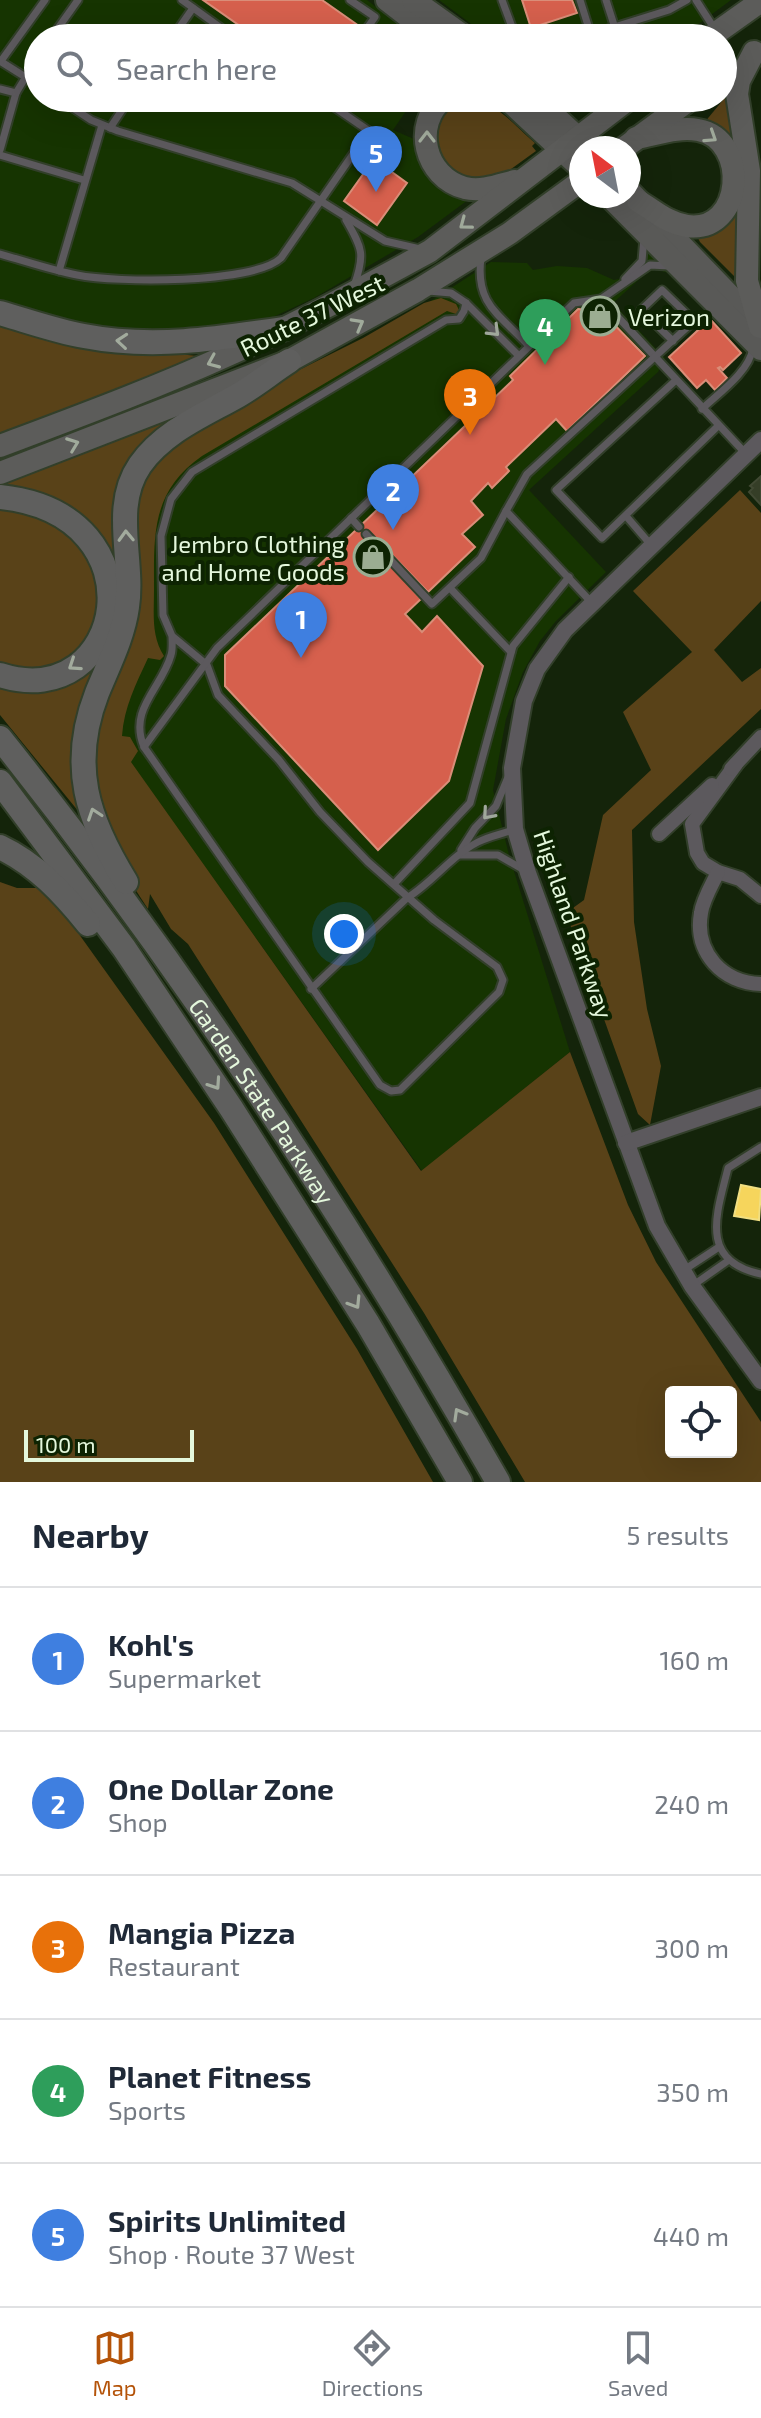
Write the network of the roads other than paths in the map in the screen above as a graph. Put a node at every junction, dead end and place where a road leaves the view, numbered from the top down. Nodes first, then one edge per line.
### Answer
1 (45, 0) edge
2 (78, 0) edge
3 (182, 0) edge
4 (350, 0) edge
5 (413, 0) edge
6 (502, 0) edge
7 (580, 0) edge
8 (606, 0) edge
9 (687, 0) edge
10 (696, 0) edge
11 (750, 4) edge
12 (383, 6) edge
13 (193, 8) junction
14 (436, 19) edge
15 (28, 24) edge
16 (61, 24) edge
17 (182, 24) edge
18 (215, 24) edge
19 (370, 24) edge
20 (511, 24) edge
21 (588, 24) edge
22 (614, 24) edge
23 (627, 24) edge
24 (708, 24) edge
25 (726, 24) edge
26 (24, 29) edge
27 (758, 49) edge
28 (1, 61) edge
29 (737, 65) edge
30 (24, 75) edge
31 (24, 78) edge
32 (0, 89) edge
33 (16, 93) junction
34 (82, 112) edge
35 (118, 112) edge
36 (341, 112) edge
37 (432, 112) edge
38 (527, 112) edge
39 (547, 112) edge
40 (614, 112) edge
41 (673, 112) edge
42 (106, 126) junction
43 (586, 136) edge
44 (640, 136) edge
45 (569, 137) edge
46 (569, 140) edge
47 (641, 140) edge
48 (569, 150) edge
49 (0, 153) edge
50 (528, 177) junction
51 (84, 180) junction
52 (569, 190) edge
53 (320, 201) junction
54 (641, 202) edge
55 (641, 205) edge
56 (621, 208) edge
57 (345, 218) junction
58 (644, 232) junction
59 (483, 249) junction
60 (430, 251) junction
61 (0, 254) edge
62 (679, 268) junction
63 (59, 271) junction
64 (418, 290) junction
65 (616, 290) junction
66 (352, 293) junction
67 (601, 299) junction
68 (466, 303) junction
69 (0, 313) edge
70 (283, 329) junction
71 (759, 337) edge
72 (673, 341) junction
73 (528, 345) junction
74 (518, 355) junction
75 (655, 359) junction
76 (289, 361) junction
77 (675, 381) junction
78 (702, 409) junction
79 (718, 426) junction
80 (761, 440) edge
81 (0, 446) edge
82 (747, 455) junction
83 (0, 473) edge
84 (0, 497) edge
85 (506, 511) junction
86 (626, 516) junction
87 (351, 518) junction
88 (359, 527) dead end
89 (366, 534) dead end
90 (653, 546) junction
91 (569, 577) junction
92 (450, 588) junction
93 (592, 603) junction
94 (172, 636) junction
95 (511, 652) junction
96 (207, 665) junction
97 (0, 675) edge
98 (0, 738) edge
99 (759, 745) edge
100 (144, 747) junction
101 (736, 764) junction
102 (512, 768) junction
103 (0, 782) edge
104 (515, 829) junction
105 (659, 834) dead end
106 (0, 847) edge
107 (458, 855) junction
108 (718, 872) junction
109 (528, 873) junction
110 (394, 884) junction
111 (761, 896) edge
112 (407, 898) junction
113 (761, 984) edge
114 (311, 989) junction
115 (200, 1004) junction
116 (171, 1020) junction
117 (761, 1097) edge
118 (626, 1143) junction
119 (761, 1147) edge
120 (719, 1247) junction
121 (729, 1260) junction
122 (761, 1274) edge
123 (688, 1278) junction
124 (761, 1381) edge
125 (460, 1482) edge
126 (498, 1482) edge

1 - 15 lane
2 - 16 lane
3 - 13 lane
4 - 12 lane
5 - 14 main road
6 - 20 lane
7 - 21 lane
8 - 22 lane
9 - 23 lane
10 - 24 lane
11 - 25 highway
12 - 14 main road
12 - 19 lane
13 - 17 lane
13 - 18 lane
26 - 28 lane
27 - 29 highway
27 - 71 highway
28 - 30 lane
31 - 33 lane
32 - 33 lane
33 - 49 lane
34 - 42 lane
35 - 42 lane
36 - 53 lane
50 -> 37 highway
38 - 46 main road
39 - 45 main road
40 - 43 highway, Route 37 West
41 - 44 highway
42 - 51 lane
42 - 53 lane
47 -> 54 highway
48 - 50 highway, Route 37 West
49 - 51 lane
50 -> 60 highway, Route 37 West
51 - 63 lane
52 - 59 highway, Route 37 West
53 - 57 lane
53 - 63 lane
55 - 71 main road
56 - 58 main road
57 - 60 lane
57 - 66 lane
58 - 62 main road
58 - 65 lane
59 - 64 highway, Route 37 West
59 - 73 lane
60 - 66 highway, Route 37 West
61 - 63 lane
62 - 65 lane
62 - 71 main road
64 - 68 lane
76 -> 64 highway, Route 37 West
65 - 67 lane
66 - 70 highway, Route 37 West
67 - 73 lane
67 - 75 lane
68 -> 74 lane
68 - 94 lane
70 -> 69 highway
70 -> 81 highway, Route 37 West
71 - 78 lane
72 - 72 lane
72 - 75 lane
73 - 74 lane
74 - 87 lane
75 - 77 lane
75 - 85 lane
83 -> 76 highway, Route 37 West
115 -> 76 highway
77 - 78 lane
77 - 86 lane
78 - 79 lane
79 - 82 lane
79 - 86 lane
80 - 82 street, Highland Parkway
82 - 90 street, Highland Parkway
84 -> 97 highway
85 - 91 lane
85 - 92 lane
86 - 90 lane
87 - 88 lane
87 - 96 lane
89 - 92 lane
90 - 93 street, Highland Parkway
91 - 93 lane
91 - 95 lane
92 - 95 lane
93 - 102 street, Highland Parkway
94 - 96 lane
94 - 100 lane
95 - 110 lane
96 - 100 lane
96 - 110 lane
98 - 115 highway, Garden State Parkway
99 - 101 street
100 - 114 lane
101 - 105 street
101 - 108 street
102 - 104 street, Highland Parkway
102 -> 107 lane
103 - 116 highway, Garden State Parkway
104 - 107 lane
104 - 109 street, Highland Parkway
106 - 116 highway
107 - 109 lane
107 - 112 lane
108 - 111 street
108 - 113 street
109 - 118 street, Highland Parkway
110 - 112 lane
112 - 114 lane
112 - 114 lane
126 -> 115 highway, Garden State Parkway
116 -> 125 highway, Garden State Parkway
117 - 118 street
118 - 123 street, Highland Parkway
119 - 120 lane
120 - 121 lane
120 - 123 lane
121 - 122 lane
121 - 123 lane
123 - 124 street, Highland Parkway

